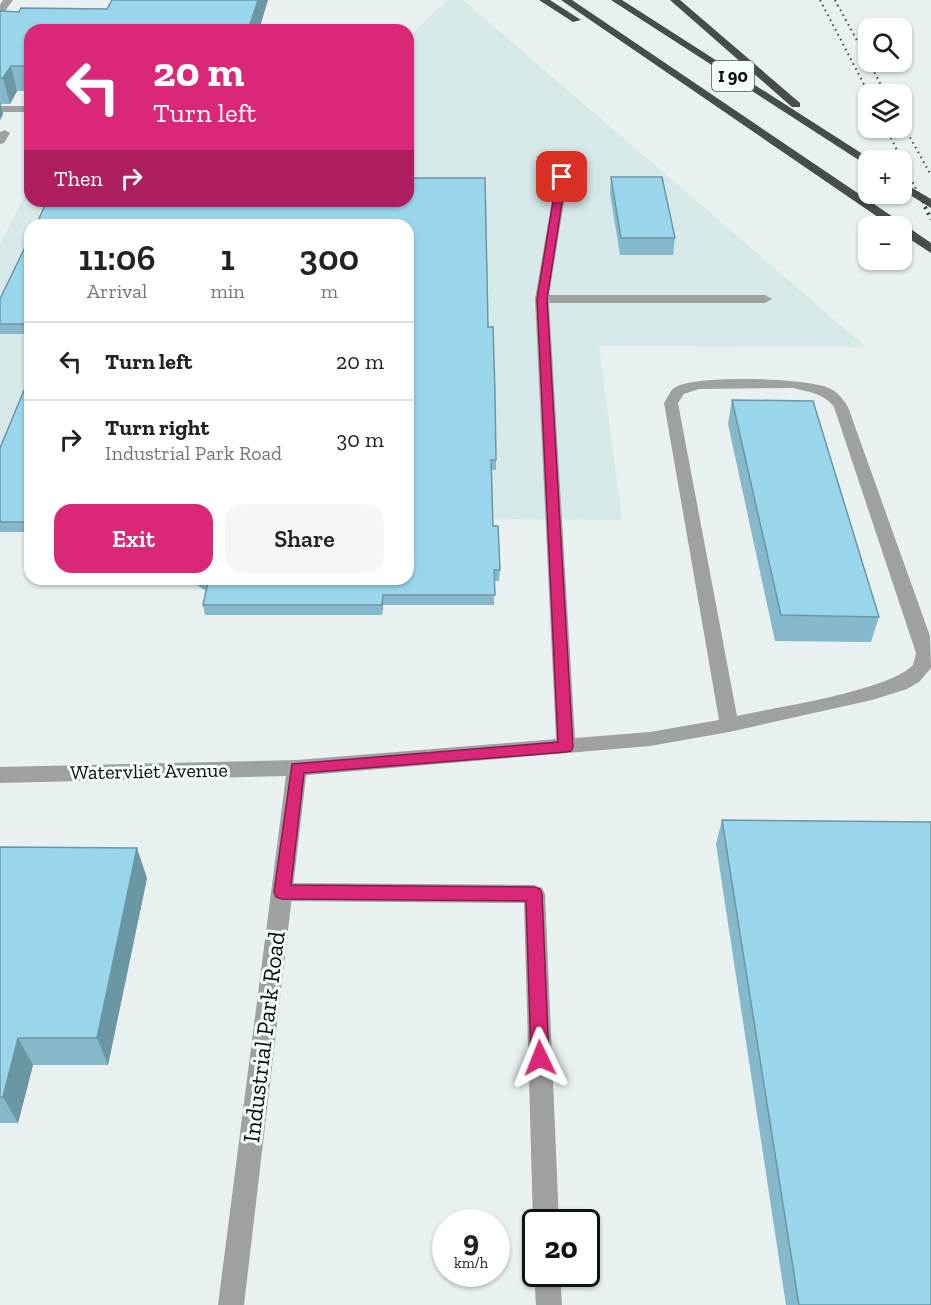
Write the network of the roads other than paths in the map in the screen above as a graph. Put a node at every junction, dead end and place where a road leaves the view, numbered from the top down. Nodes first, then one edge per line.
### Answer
1 (8, 0) edge
2 (543, 0) edge
3 (566, 0) edge
4 (616, 0) edge
5 (675, 0) edge
6 (0, 12) edge
7 (0, 109) edge
8 (24, 109) edge
9 (754, 128) junction
10 (850, 151) junction
11 (858, 156) edge
12 (562, 177) dead end
13 (912, 192) edge
14 (931, 204) edge
15 (883, 216) edge
16 (912, 236) edge
17 (931, 249) edge
18 (765, 298) dead end
19 (542, 299) junction
20 (729, 725) junction
21 (566, 747) junction
22 (297, 768) junction
23 (0, 775) edge
24 (282, 892) junction
25 (546, 1209) edge
26 (548, 1287) edge
27 (231, 1305) edge
28 (549, 1305) edge

1 - 6 street
2 - 9 highway
3 - 9 highway, I 90
4 - 10 highway, I 90
5 - 10 highway
7 - 8 street
9 - 15 highway, I 90
10 - 11 highway, I 90
12 - 19 street
13 - 14 highway
16 - 17 highway, I 90
18 - 19 street
19 - 21 street
20 - 20 street, Watervliet Avenue
20 - 21 street, Watervliet Avenue
21 - 22 street, Watervliet Avenue
22 - 23 street, Watervliet Avenue
22 - 24 street, Industrial Park Road
24 - 25 street
24 - 27 street, Industrial Park Road
26 - 28 street

